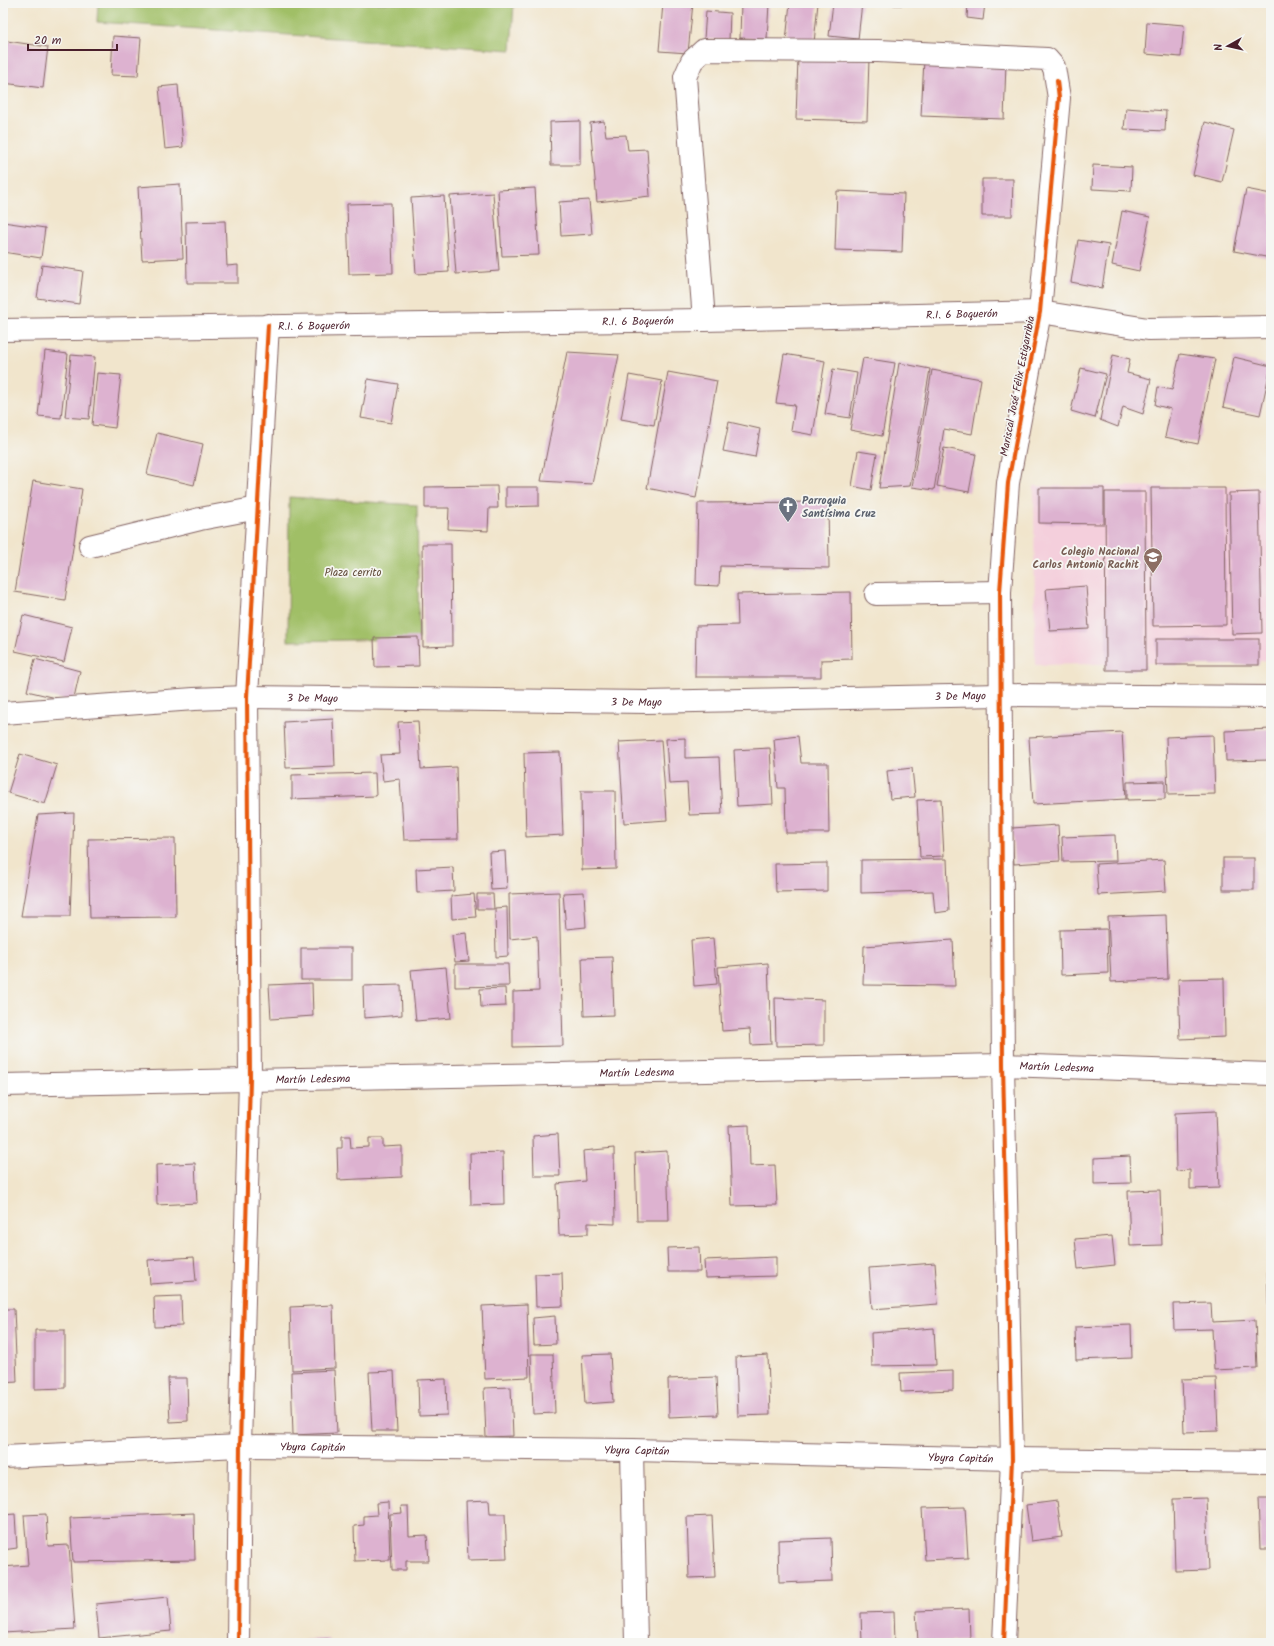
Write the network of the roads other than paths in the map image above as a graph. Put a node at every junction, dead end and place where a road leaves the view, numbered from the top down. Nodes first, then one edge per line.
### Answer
1 (1040, 312) junction
2 (704, 320) junction
3 (268, 325) junction
4 (1271, 327) edge
5 (3, 330) edge
6 (258, 508) junction
7 (90, 546) dead end
8 (1000, 592) junction
9 (876, 594) dead end
10 (1001, 695) junction
11 (247, 697) junction
12 (1271, 697) edge
13 (3, 713) edge
14 (1003, 1065) junction
15 (1271, 1074) edge
16 (250, 1079) junction
17 (3, 1085) edge
18 (240, 1446) junction
19 (632, 1450) junction
20 (3, 1457) edge
21 (1012, 1459) junction
22 (1271, 1462) edge
23 (238, 1643) edge
24 (636, 1643) edge
25 (1004, 1643) edge

1 - 2 street, R.I. 6 Boquerón
1 - 2 street, Mariscal José Félix Estigarribia
1 - 4 street, R.I. 6 Boquerón
1 - 8 street, Mariscal José Félix Estigarribia
2 - 3 street, R.I. 6 Boquerón
3 - 5 street, R.I. 6 Boquerón
3 - 6 street
6 - 7 street
6 - 11 street
8 - 9 street
8 - 10 street, Mariscal José Félix Estigarribia
10 - 11 street, 3 De Mayo
10 - 12 street, 3 De Mayo
10 - 14 street, Mariscal José Félix Estigarribia
11 - 13 street, 3 De Mayo
11 - 16 street
14 - 15 street, Martín Ledesma
14 - 16 street, Martín Ledesma
14 - 21 street, Mariscal José Félix Estigarribia
16 - 17 street, Martín Ledesma
16 - 18 street
18 - 19 street, Ybyra Capitán
18 - 20 street, Ybyra Capitán
18 - 23 street
19 - 21 street, Ybyra Capitán
19 - 24 street
21 - 22 street, Ybyra Capitán
21 - 25 street, Mariscal José Félix Estigarribia

